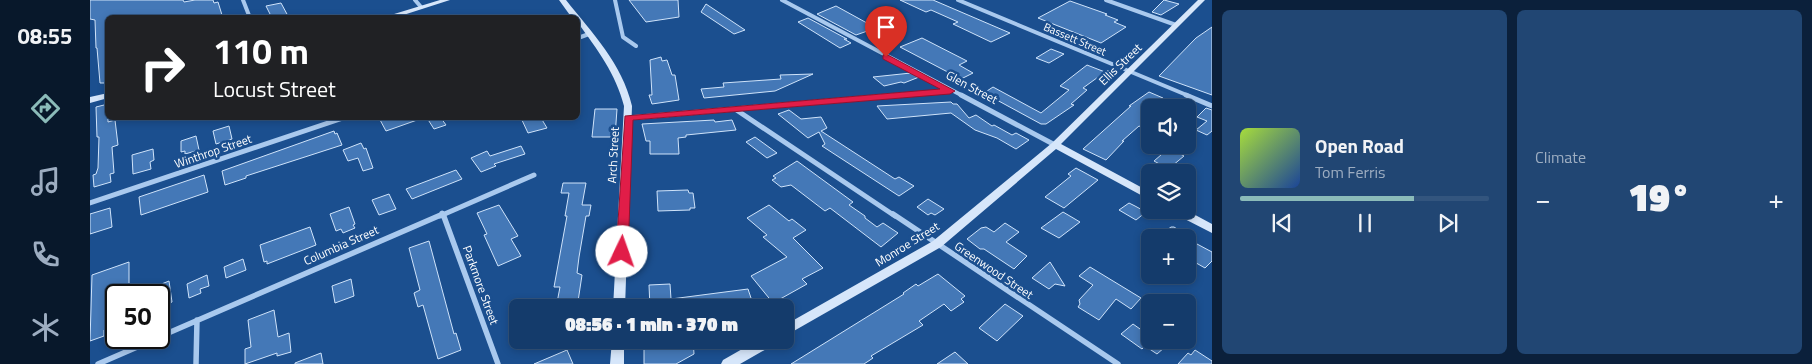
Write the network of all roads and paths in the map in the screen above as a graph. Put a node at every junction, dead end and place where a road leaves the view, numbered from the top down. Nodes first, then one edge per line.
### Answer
1 (244, 0) edge
2 (415, 0) edge
3 (447, 0) edge
4 (562, 0) edge
5 (615, 0) edge
6 (782, 0) edge
7 (958, 0) edge
8 (1106, 0) edge
9 (1202, 0) edge
10 (421, 7) junction
11 (249, 15) edge
12 (394, 15) edge
13 (574, 15) edge
14 (580, 22) edge
15 (1176, 25) junction
16 (588, 34) junction
17 (580, 37) edge
18 (636, 46) dead end
19 (1128, 72) junction
20 (950, 91) junction
21 (105, 96) edge
22 (90, 100) edge
23 (1212, 106) edge
24 (735, 109) junction
25 (628, 118) junction
26 (336, 120) edge
27 (1054, 145) junction
28 (534, 175) dead end
29 (1141, 191) edge
30 (90, 203) edge
31 (442, 213) junction
32 (1194, 219) edge
33 (1212, 229) edge
34 (937, 244) junction
35 (619, 299) edge
36 (197, 320) junction
37 (794, 326) edge
38 (170, 332) edge
39 (131, 349) edge
40 (618, 349) edge
41 (754, 349) edge
42 (98, 364) edge
43 (196, 364) edge
44 (498, 364) edge
45 (617, 364) edge
46 (728, 364) edge
47 (1118, 364) edge

1 - 11 street
2 - 10 street
3 - 10 street
4 - 13 street, Arch Street
5 - 18 street
6 - 20 street, Glen Street
7 - 19 street, Bassett Street
8 - 15 street
9 - 15 street, Ellis Street
10 - 12 street
14 - 16 street, Arch Street
15 - 19 street, Ellis Street
16 - 17 street
16 - 25 street, Arch Street
19 - 23 street, Bassett Street
19 - 27 street, Ellis Street
20 - 24 street
20 - 27 street, Glen Street
21 - 22 street
24 - 25 street
24 - 34 street, Greenwood Street
25 - 35 street, Arch Street
26 - 30 street, Winthrop Street
27 - 29 street, Glen Street
27 - 34 street, Monroe Street
28 - 31 street, Columbia Street
31 - 36 street, Columbia Street
31 - 44 street, Parkmore Street
32 - 33 street
34 - 37 street, Monroe Street
34 - 47 street, Greenwood Street
36 - 38 street, Columbia Street
36 - 43 street
39 - 42 street, Columbia Street
40 - 45 street
41 - 46 street

